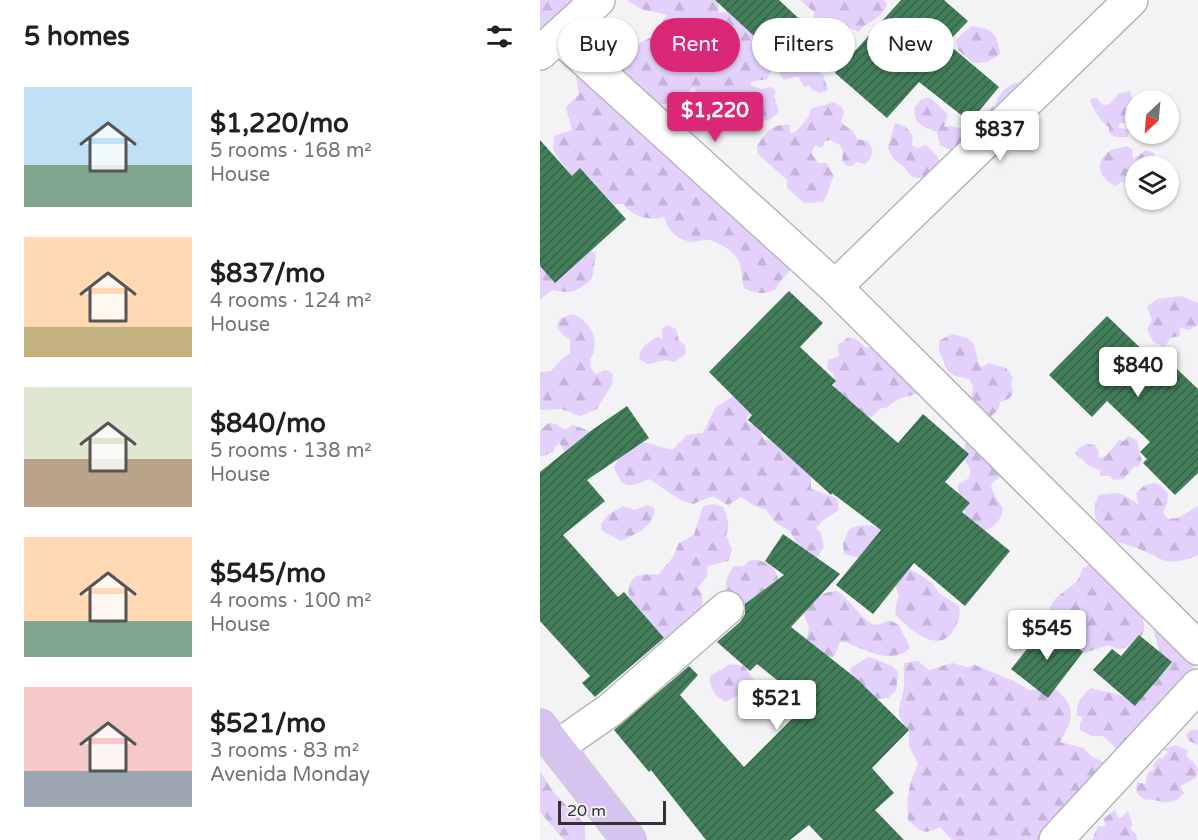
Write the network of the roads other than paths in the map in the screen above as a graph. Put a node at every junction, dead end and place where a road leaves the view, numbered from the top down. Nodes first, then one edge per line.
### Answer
1 (598, 0) edge
2 (1131, 0) edge
3 (550, 45) edge
4 (836, 287) junction
5 (727, 608) dead end
6 (1198, 648) edge
7 (1198, 686) edge
8 (548, 736) edge
9 (629, 840) edge
10 (1056, 840) edge

1 - 3 street
2 - 4 street
3 - 4 street
4 - 6 street
5 - 8 street
7 - 10 street
8 - 9 main road

